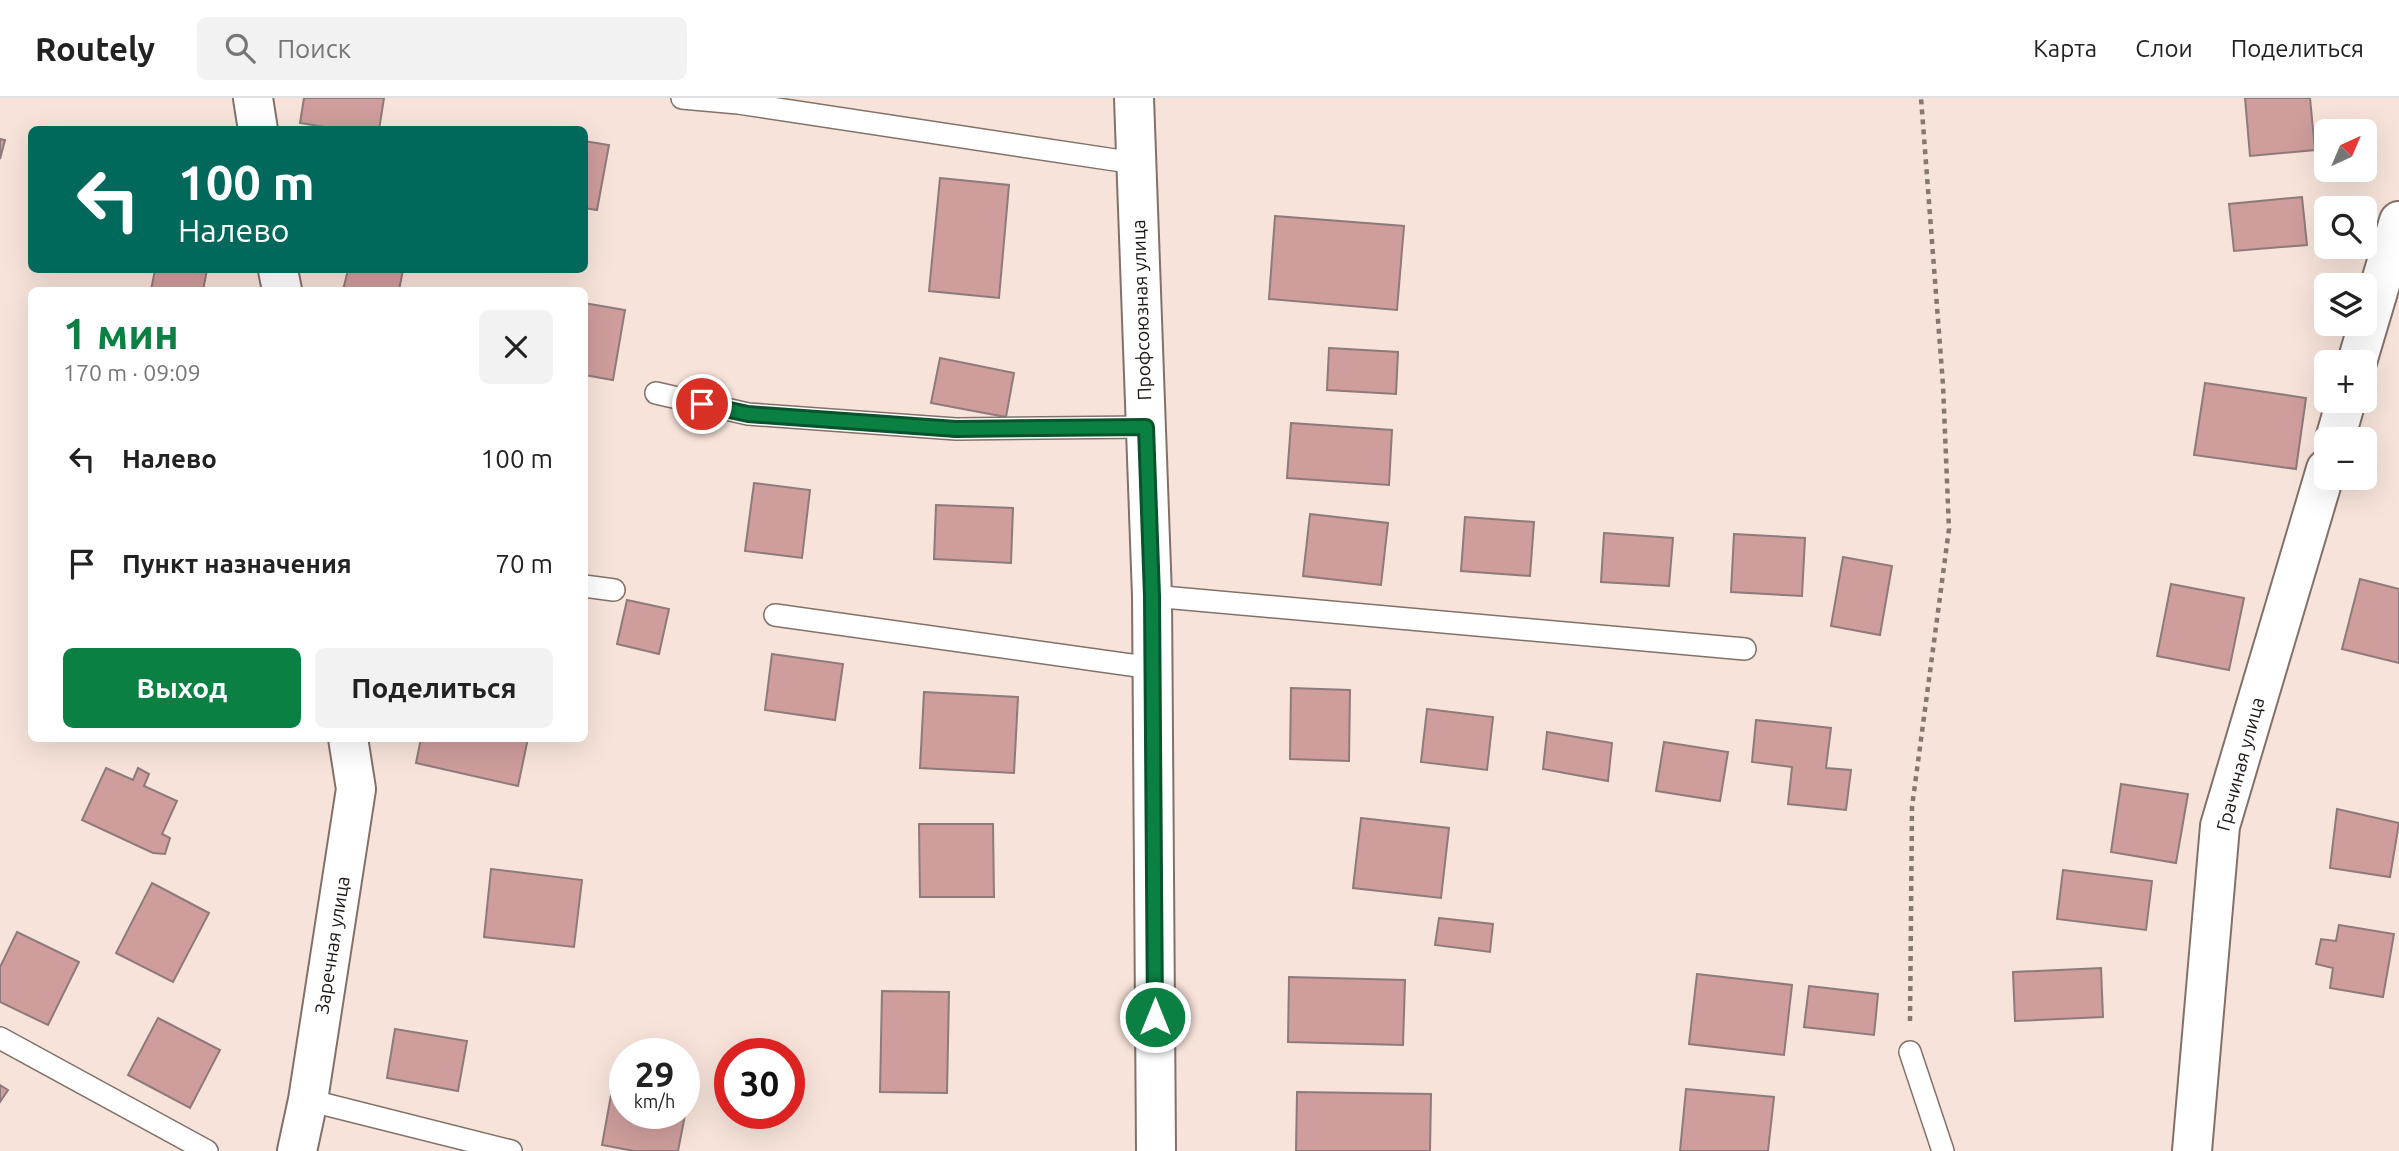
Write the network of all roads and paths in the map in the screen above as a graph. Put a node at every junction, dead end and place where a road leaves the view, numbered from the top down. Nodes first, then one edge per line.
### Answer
1 (253, 98) edge
2 (682, 98) edge
3 (1134, 98) edge
4 (1922, 98) edge
5 (257, 126) edge
6 (1135, 163) junction
7 (2399, 221) edge
8 (2361, 350) edge
9 (656, 393) dead end
10 (1146, 427) junction
11 (2320, 490) edge
12 (588, 587) edge
13 (614, 590) dead end
14 (1152, 596) junction
15 (775, 615) dead end
16 (1745, 649) dead end
17 (1152, 668) junction
18 (349, 742) edge
19 (0, 1038) edge
20 (1910, 1052) joint
21 (308, 1100) junction
22 (207, 1151) edge
23 (297, 1151) edge
24 (511, 1151) edge
25 (1156, 1151) edge
26 (1944, 1151) edge
27 (2192, 1151) edge

1 - 5 street
2 - 6 lane
3 - 6 street, Профсоюзная улица
4 - 20 path
6 - 10 street, Профсоюзная улица
7 - 8 street
9 - 10 lane
10 - 14 street, Профсоюзная улица
11 - 27 street, Грачиная улица
12 - 13 lane
14 - 16 lane
14 - 17 street, Профсоюзная улица
15 - 17 lane
17 - 25 street, Профсоюзная улица
18 - 21 street, Заречная улица
19 - 22 lane
20 - 26 lane
21 - 23 street, Заречная улица
21 - 24 lane

